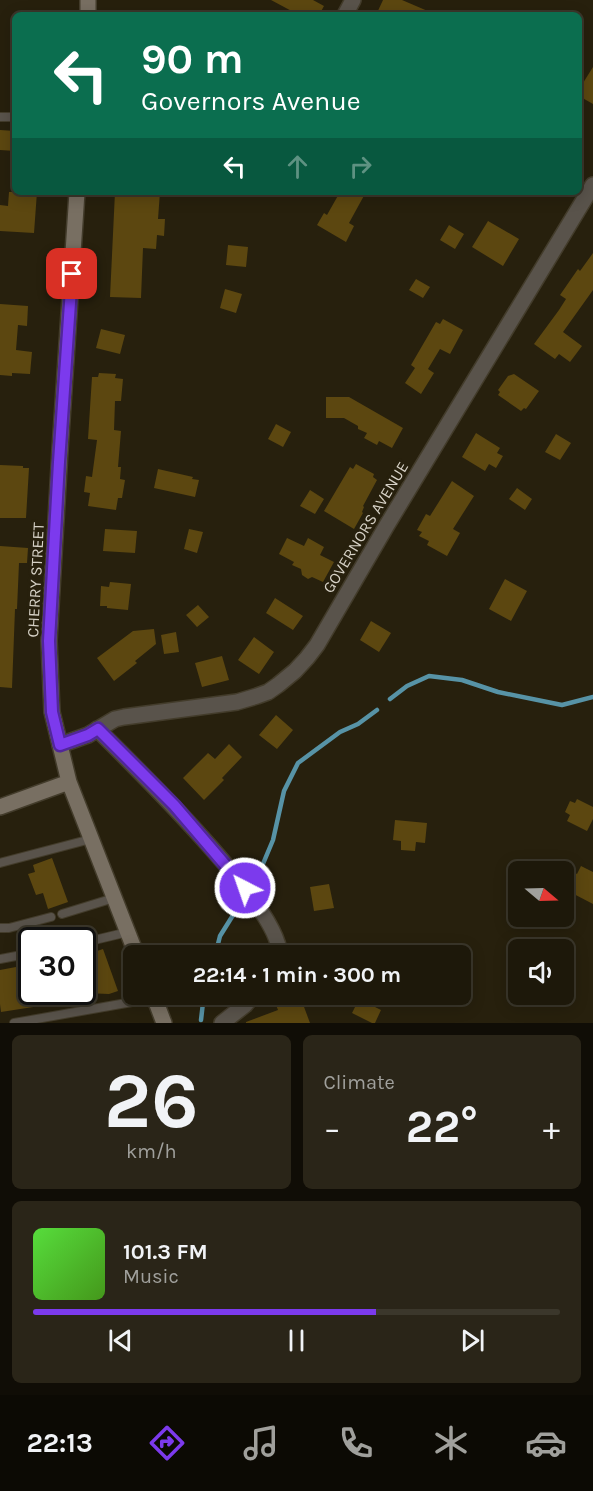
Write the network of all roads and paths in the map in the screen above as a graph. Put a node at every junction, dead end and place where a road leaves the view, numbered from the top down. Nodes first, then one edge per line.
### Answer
1 (593, 185) edge
2 (76, 195) edge
3 (98, 729) junction
4 (60, 745) junction
5 (69, 782) junction
6 (0, 807) edge
7 (91, 839) junction
8 (0, 863) edge
9 (114, 898) junction
10 (62, 914) dead end
11 (51, 917) dead end
12 (0, 928) edge
13 (128, 932) junction
14 (96, 940) edge
15 (133, 945) edge
16 (278, 945) edge
17 (18, 956) edge
18 (0, 959) edge
19 (123, 1004) edge
20 (157, 1005) edge
21 (245, 1005) edge
22 (14, 1023) edge
23 (164, 1023) edge
24 (222, 1023) edge

1 - 3 street, GOVERNORS AVENUE
2 - 4 main road, CHERRY STREET
3 - 4 street, GOVERNORS AVENUE
3 - 16 street
4 - 5 main road, CHERRY STREET
5 - 6 main road
5 - 7 main road, CHERRY STREET
7 - 8 lane
7 - 9 main road, CHERRY STREET
9 - 10 lane
9 - 13 main road, CHERRY STREET
11 - 12 lane
13 - 14 lane
13 - 15 main road, CHERRY STREET
17 - 18 lane
19 - 22 lane
20 - 23 main road
21 - 24 street

